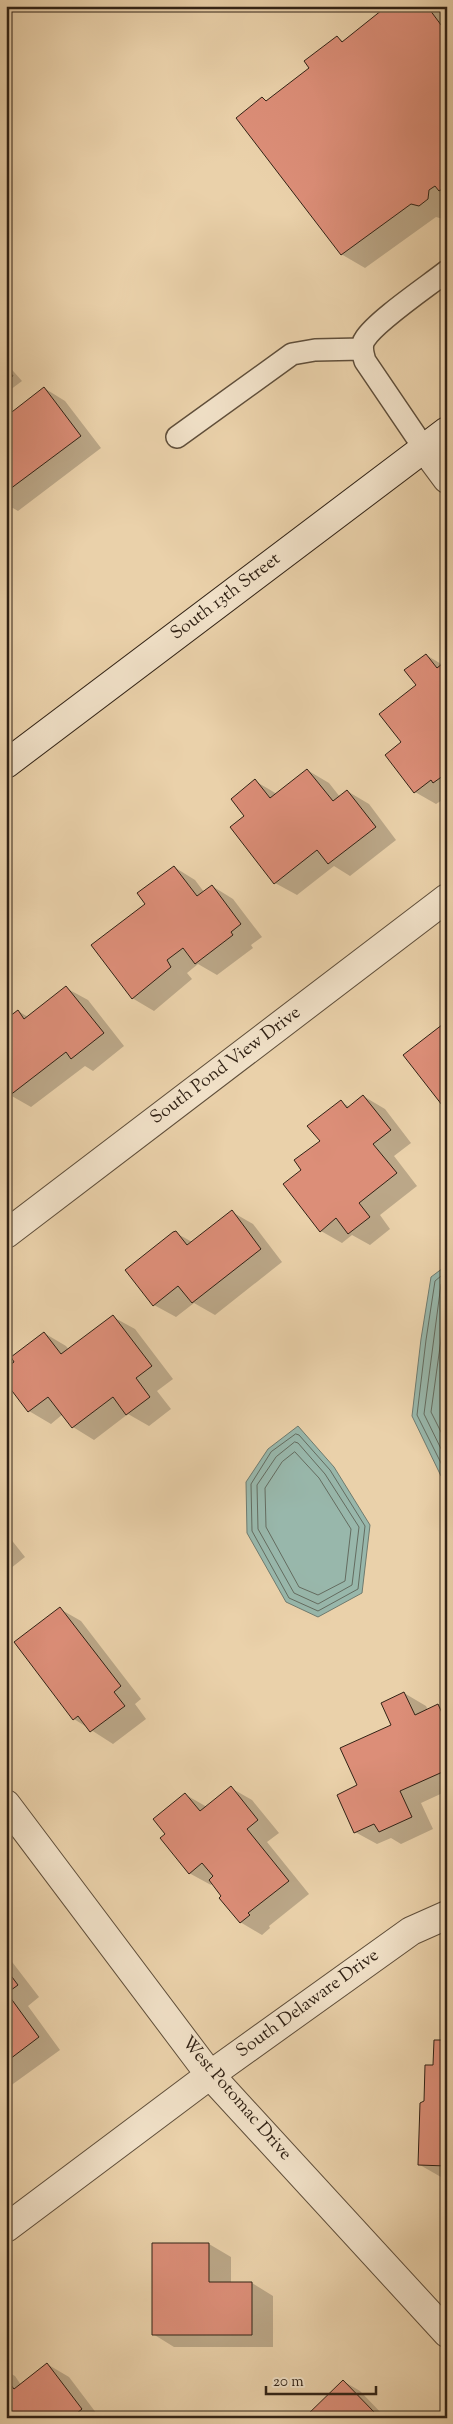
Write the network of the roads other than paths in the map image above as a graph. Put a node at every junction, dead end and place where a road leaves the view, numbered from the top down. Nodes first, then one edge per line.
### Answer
1 (447, 271) edge
2 (362, 349) junction
3 (447, 431) edge
4 (178, 437) dead end
5 (424, 448) junction
6 (447, 479) edge
7 (6, 764) edge
8 (447, 898) edge
9 (6, 1234) edge
10 (6, 1804) edge
11 (447, 1915) edge
12 (210, 2075) junction
13 (6, 2228) edge
14 (447, 2333) edge

1 - 2 lane
2 - 4 lane
2 - 5 lane
3 - 5 street, South 13th Street
5 - 6 street
5 - 7 street, South 13th Street
8 - 9 street, South Pond View Drive
10 - 12 street, West Potomac Drive
11 - 12 street, South Delaware Drive
12 - 13 street, South Delaware Drive
12 - 14 street, West Potomac Drive

